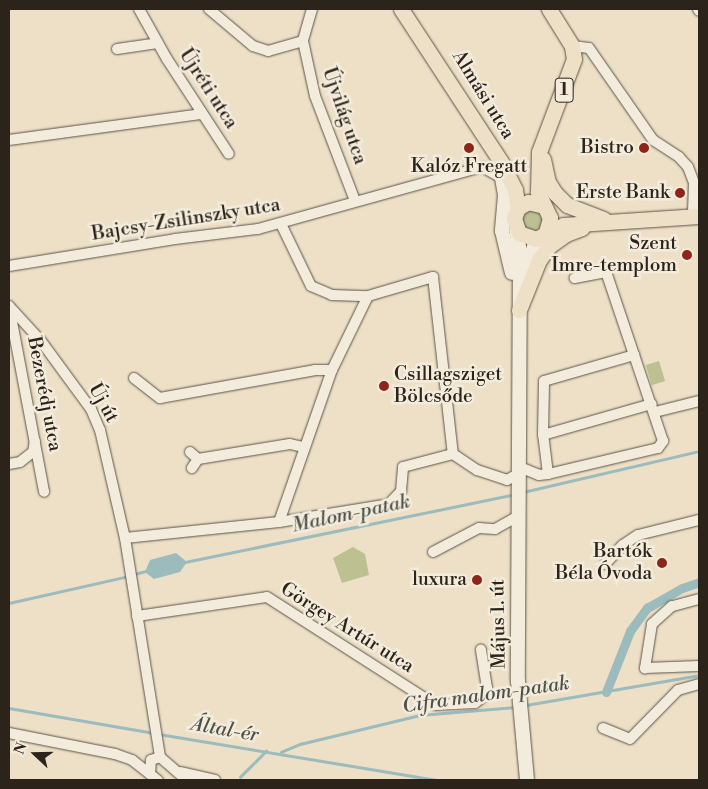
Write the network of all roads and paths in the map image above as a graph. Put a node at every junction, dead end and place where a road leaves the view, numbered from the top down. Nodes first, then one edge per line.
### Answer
1 (139, 9) edge
2 (208, 9) edge
3 (312, 9) edge
4 (401, 9) edge
5 (550, 9) edge
6 (303, 41) junction
7 (158, 43) junction
8 (572, 46) junction
9 (118, 49) dead end
10 (202, 114) junction
11 (546, 132) junction
12 (484, 134) junction
13 (9, 140) edge
14 (229, 154) dead end
15 (492, 154) junction
16 (482, 167) junction
17 (502, 178) junction
18 (355, 201) junction
19 (518, 208) junction
20 (546, 208) junction
21 (696, 216) edge
22 (604, 220) junction
23 (281, 224) junction
24 (516, 229) junction
25 (541, 236) junction
26 (9, 266) edge
27 (575, 278) dead end
28 (368, 296) junction
29 (9, 302) edge
30 (9, 306) edge
31 (519, 310) junction
32 (634, 355) junction
33 (332, 370) junction
34 (134, 378) dead end
35 (699, 401) edge
36 (654, 408) junction
37 (544, 435) junction
38 (36, 438) junction
39 (303, 447) junction
40 (454, 454) junction
41 (193, 460) dead end
42 (9, 464) edge
43 (548, 474) junction
44 (516, 482) junction
45 (44, 492) dead end
46 (517, 517) junction
47 (699, 520) edge
48 (279, 522) junction
49 (125, 538) junction
50 (433, 552) dead end
51 (605, 564) dead end
52 (699, 599) edge
53 (137, 616) junction
54 (482, 649) dead end
55 (699, 666) edge
56 (699, 684) edge
57 (603, 728) dead end
58 (9, 733) edge
59 (155, 758) junction
60 (132, 760) junction
61 (183, 776) edge
62 (154, 777) edge
63 (215, 780) edge
64 (527, 780) edge

1 - 7 street, Újréti utca
2 - 6 street
3 - 6 street, Újvilág utca
4 - 12 main road, Almási utca
5 - 8 main road
6 - 18 street, Újvilág utca
7 - 9 street, Újréti utca
7 - 10 street, Újréti utca
8 - 11 main road, 1
8 - 21 street
10 - 13 street
10 - 14 street, Újréti utca
11 - 20 main road, 1
11 - 22 main road, 1
12 - 15 main road
12 - 19 main road, Almási utca
15 - 16 street
15 - 17 main road
16 - 17 street
16 - 18 street, Bajcsy-Zsilinszky utca
17 - 31 main road
18 - 23 street, Bajcsy-Zsilinszky utca
19 - 20 main road, 1
19 - 24 main road
20 - 22 main road, 1
20 - 25 main road, 1
21 - 22 main road, 1
22 - 25 main road, 1
22 - 31 main road
23 - 26 street, Bajcsy-Zsilinszky utca
23 - 28 street
24 - 25 main road
24 - 31 main road, Május 1. út
25 - 31 main road, Május 1. út
27 - 32 street
28 - 33 street
28 - 40 street
29 - 30 street, Bezerédj utca
30 - 38 street, Bezerédj utca
30 - 49 street, Új út
31 - 44 main road, Május 1. út
32 - 36 street
32 - 37 street
33 - 34 street, Új út
33 - 39 street
35 - 36 street
36 - 37 street
36 - 43 street
37 - 43 street
38 - 42 street
38 - 45 street, Bezerédj utca
39 - 41 street
39 - 48 street
40 - 44 street
40 - 48 street
43 - 44 street
44 - 46 main road, Május 1. út
46 - 50 street
46 - 64 main road, Május 1. út
47 - 51 street
48 - 49 street
49 - 53 street, Új út
52 - 55 street
53 - 54 street, Görgey Artúr utca
53 - 59 street, Új út
56 - 57 street
58 - 60 street
59 - 60 street
59 - 61 street
59 - 62 street, Új út
60 - 62 street
61 - 63 street

